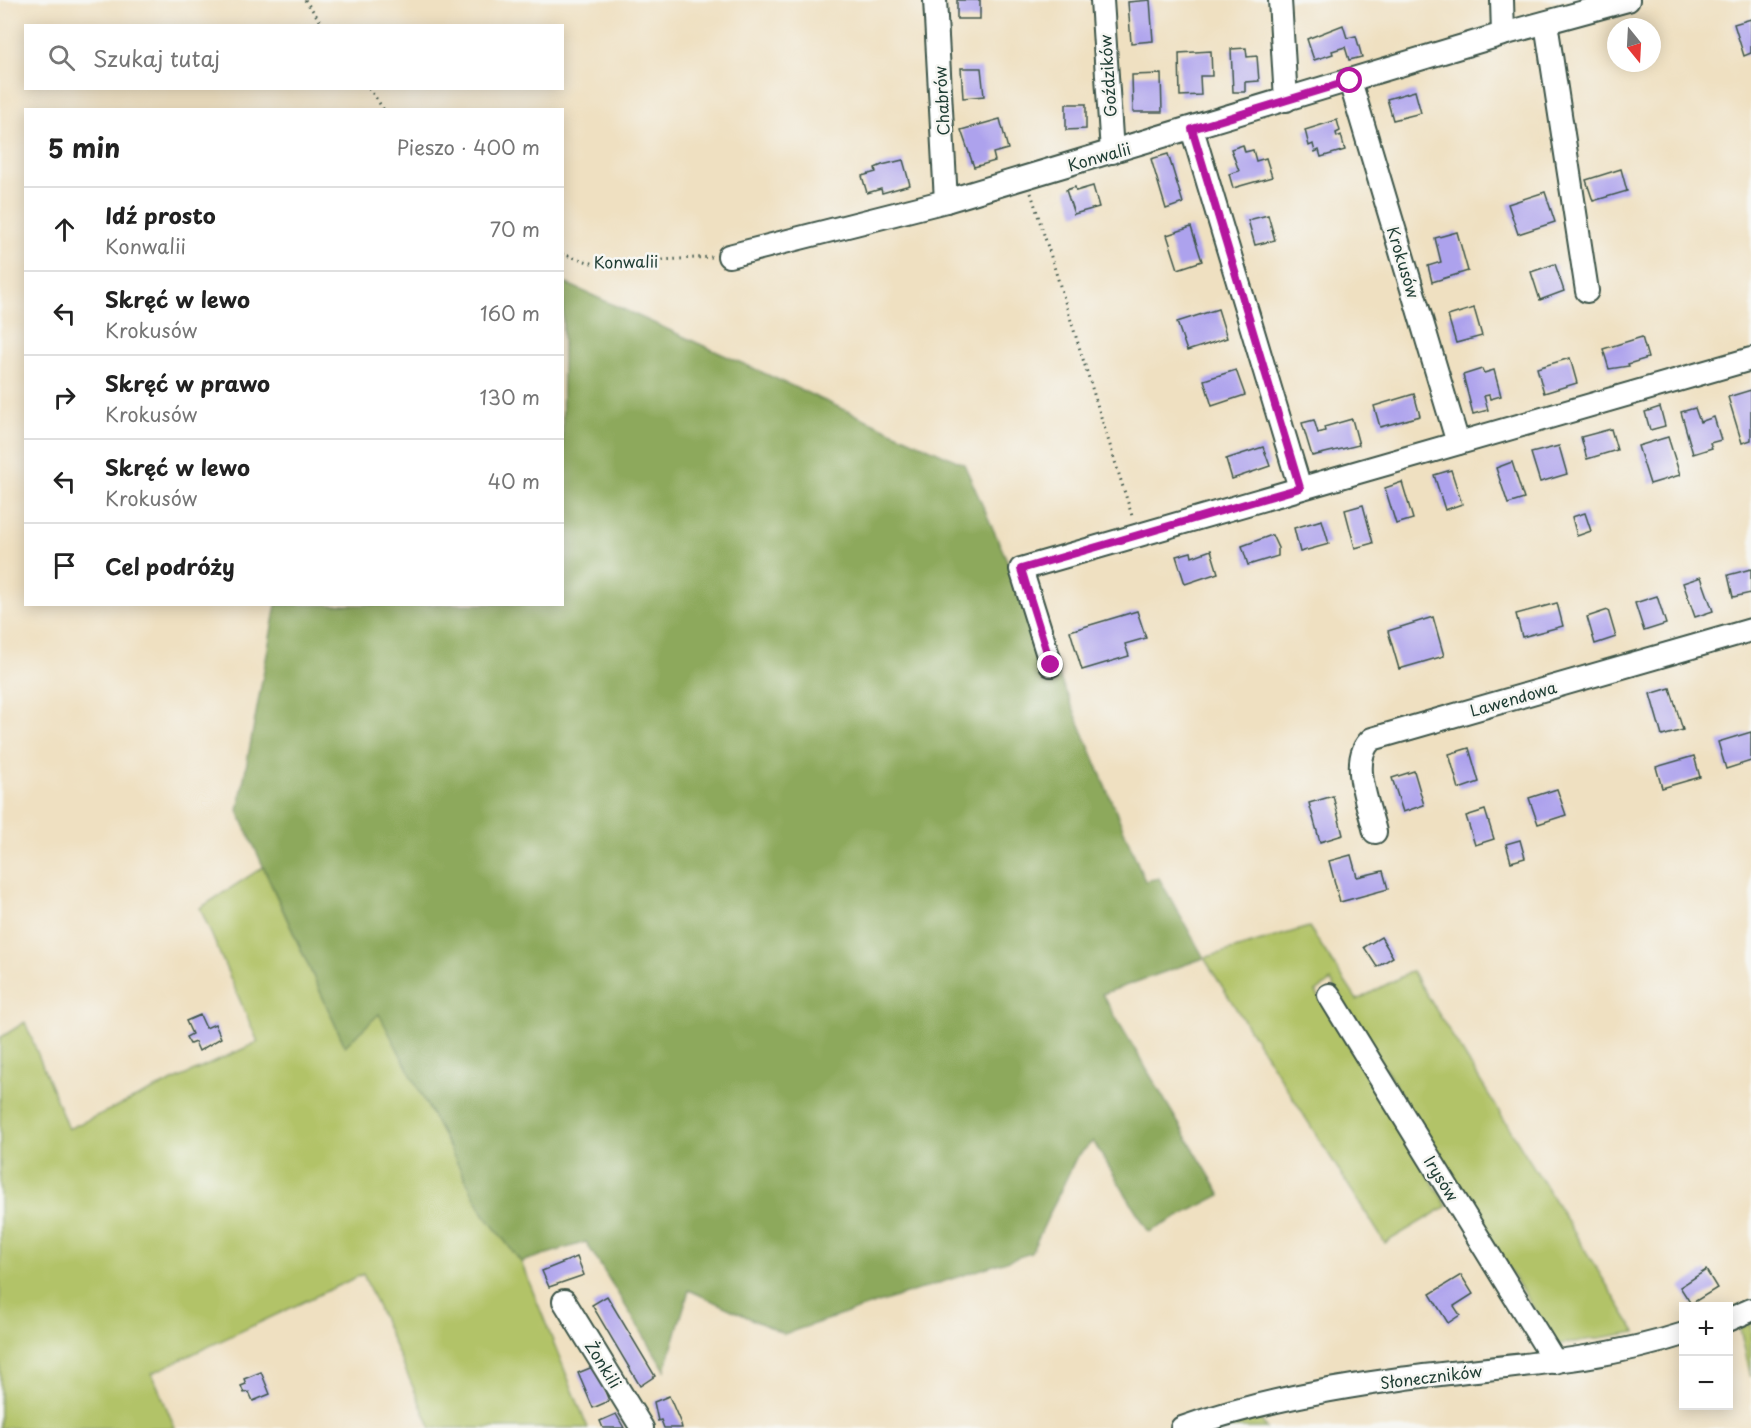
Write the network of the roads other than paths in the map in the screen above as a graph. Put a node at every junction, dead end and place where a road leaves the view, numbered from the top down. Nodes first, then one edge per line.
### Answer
1 (935, 0) edge
2 (1102, 0) edge
3 (1280, 0) edge
4 (1502, 0) edge
5 (1624, 0) edge
6 (1546, 23) junction
7 (1503, 34) junction
8 (1350, 81) junction
9 (1286, 100) junction
10 (1192, 129) junction
11 (1112, 152) junction
12 (946, 201) junction
13 (729, 256) road end
14 (1587, 291) dead end
15 (1751, 360) edge
16 (1458, 443) junction
17 (1300, 488) junction
18 (1751, 630) edge
19 (1051, 665) dead end
20 (1375, 832) dead end
21 (1329, 995) dead end
22 (564, 1301) dead end
23 (1751, 1310) edge
24 (1733, 1318) edge
25 (1679, 1335) edge
26 (1555, 1362) junction
27 (642, 1428) edge
28 (1182, 1428) edge

1 - 12 street, Chabrów
2 - 11 street, Goździków
3 - 9 street
4 - 7 street
5 - 6 street, Konwalii
6 - 7 street, Konwalii
6 - 14 street
7 - 8 street, Konwalii
8 - 9 street, Konwalii
8 - 16 street, Krokusów
9 - 10 street, Konwalii
10 - 11 street, Konwalii
10 - 17 street
11 - 12 street, Konwalii
12 - 13 street, Konwalii
15 - 16 street
16 - 17 street
17 - 19 street
18 - 20 street, Lawendowa
21 - 26 street, Irysów
22 - 27 street, Żonkili
23 - 24 street
25 - 26 street, Słoneczników
26 - 28 street, Słoneczników

